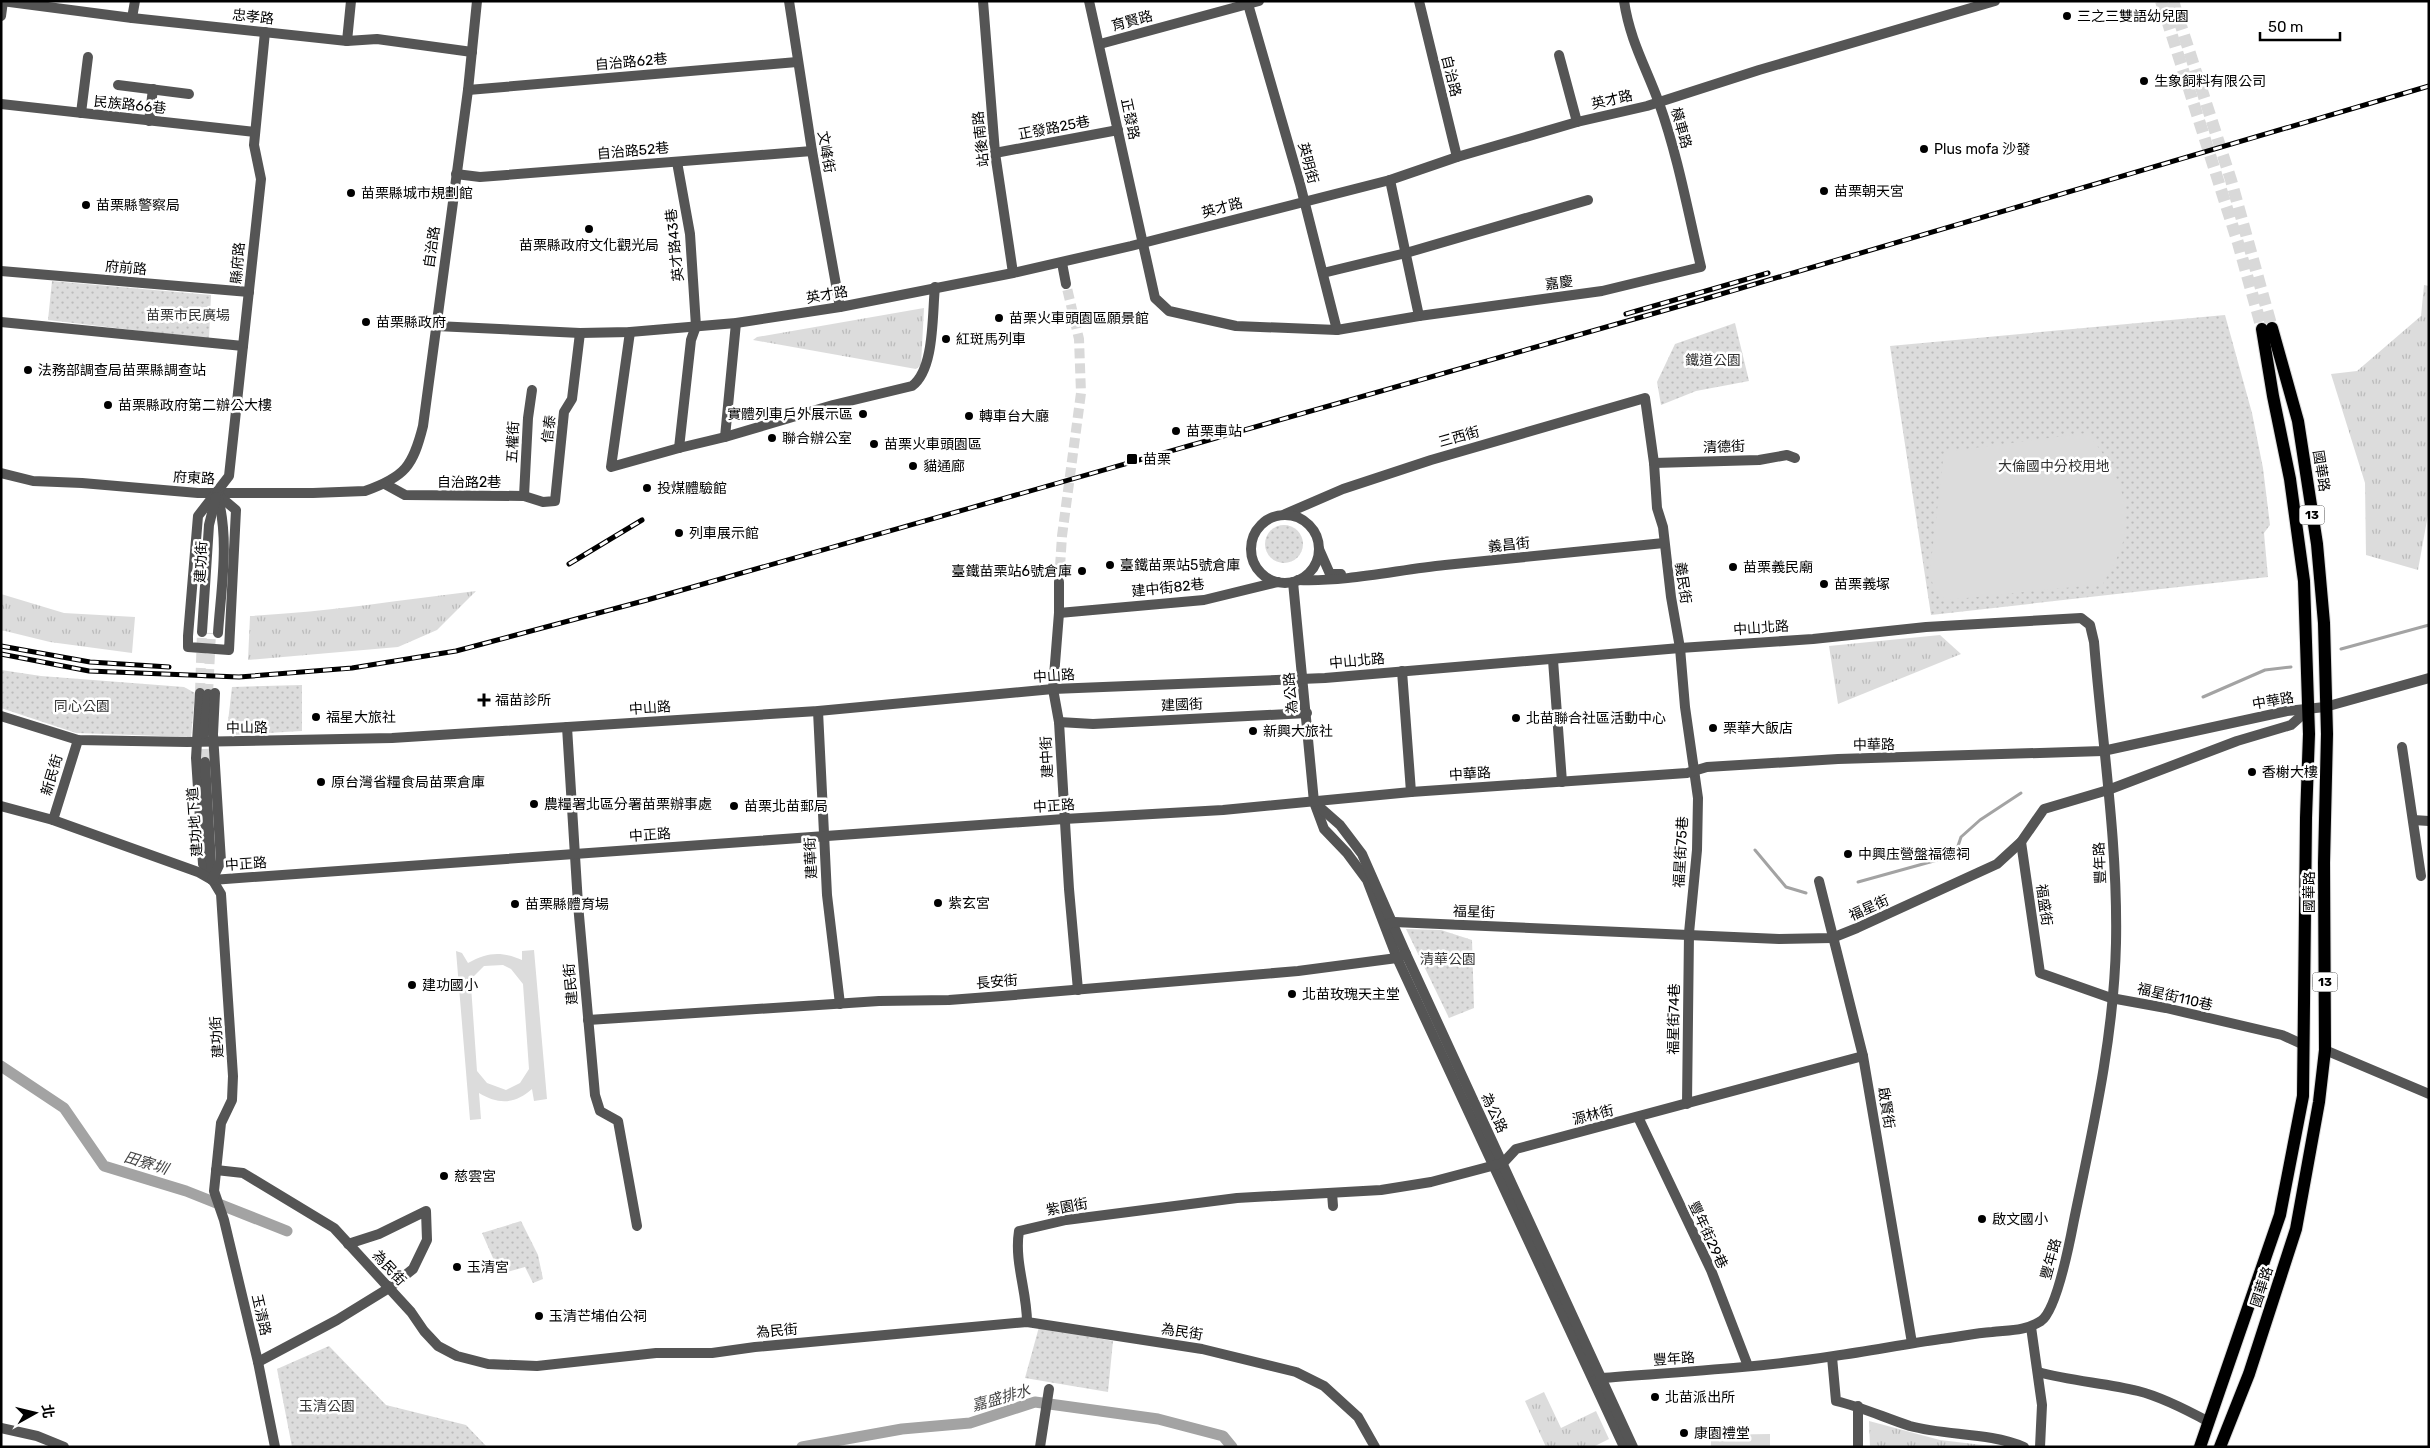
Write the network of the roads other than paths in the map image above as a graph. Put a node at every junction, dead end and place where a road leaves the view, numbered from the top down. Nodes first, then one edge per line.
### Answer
1 (2, 1) edge
2 (135, 1) edge
3 (351, 1) edge
4 (477, 1) edge
5 (789, 1) edge
6 (983, 1) edge
7 (1089, 1) edge
8 (1259, 1) edge
9 (1419, 1) edge
10 (1624, 1) edge
11 (1995, 1) edge
12 (1248, 4) junction
13 (1, 16) edge
14 (132, 18) junction
15 (265, 32) junction
16 (347, 41) junction
17 (1100, 44) junction
18 (472, 52) junction
19 (1559, 55) dead end
20 (88, 57) dead end
21 (798, 62) junction
22 (118, 85) dead end
23 (153, 89) junction
24 (468, 90) junction
25 (188, 94) dead end
26 (1658, 101) junction
27 (1, 104) edge
28 (81, 113) junction
29 (149, 120) junction
30 (1577, 122) junction
31 (1118, 130) junction
32 (255, 132) junction
33 (812, 151) junction
34 (995, 153) junction
35 (1458, 157) junction
36 (678, 162) junction
37 (456, 174) junction
38 (1390, 180) junction
39 (1304, 200) junction
40 (1588, 200) dead end
41 (1144, 243) junction
42 (1406, 253) junction
43 (1062, 263) junction
44 (1701, 267) joint
45 (1, 271) edge
46 (1013, 273) junction
47 (1323, 273) junction
48 (1066, 284) tunnel mouth
49 (935, 287) junction
50 (249, 292) junction
51 (840, 307) junction
52 (1419, 316) junction
53 (1, 322) edge
54 (736, 323) junction
55 (436, 326) junction
56 (696, 326) junction
57 (1337, 330) junction
58 (630, 332) junction
59 (580, 333) junction
60 (243, 346) junction
61 (532, 390) dead end
62 (1645, 398) joint
63 (725, 438) junction
64 (679, 448) junction
65 (1795, 458) dead end
66 (1654, 463) junction
67 (1, 473) edge
68 (385, 484) junction
69 (217, 494) junction
70 (524, 496) junction
71 (555, 501) joint
72 (1284, 514) junction
73 (1664, 543) junction
74 (1319, 549) junction
75 (1356, 577) junction
76 (1296, 581) junction
77 (1059, 582) tunnel mouth
78 (1278, 582) junction
79 (1059, 613) junction
80 (211, 633) tunnel mouth
81 (1680, 648) junction
82 (1553, 660) junction
83 (1402, 671) junction
84 (2429, 678) edge
85 (1304, 679) junction
86 (1053, 689) junction
87 (207, 693) junction
88 (2325, 706) junction
89 (2309, 709) junction
90 (818, 711) junction
91 (1307, 713) junction
92 (1, 716) edge
93 (1059, 722) junction
94 (567, 727) junction
95 (204, 734) tunnel mouth
96 (78, 740) junction
97 (196, 742) junction
98 (214, 742) junction
99 (2402, 747) dead end
100 (2103, 751) junction
101 (205, 762) tunnel mouth
102 (1695, 771) junction
103 (1562, 782) junction
104 (2108, 790) junction
105 (1411, 792) junction
106 (1314, 802) junction
107 (1, 806) edge
108 (1064, 819) junction
109 (52, 820) junction
110 (2413, 820) junction
111 (2429, 821) edge
112 (824, 838) junction
113 (2021, 842) junction
114 (575, 854) junction
115 (2421, 876) dead end
116 (212, 880) junction
117 (1819, 880) dead end
118 (1390, 924) junction
119 (1690, 933) junction
120 (1832, 938) junction
121 (1402, 956) junction
122 (2040, 973) joint
123 (1078, 990) junction
124 (2112, 998) junction
125 (840, 1004) junction
126 (588, 1020) junction
127 (2304, 1045) junction
128 (2325, 1050) junction
129 (1863, 1056) junction
130 (2429, 1094) edge
131 (1687, 1104) junction
132 (1638, 1117) junction
133 (1498, 1165) junction
134 (216, 1170) junction
135 (214, 1191) joint
136 (1332, 1194) junction
137 (1212, 1201) joint
138 (1333, 1206) dead end
139 (637, 1226) dead end
140 (348, 1244) junction
141 (2271, 1244) junction
142 (2289, 1253) junction
143 (389, 1288) junction
144 (1027, 1322) junction
145 (2031, 1327) junction
146 (1912, 1343) junction
147 (1832, 1357) junction
148 (258, 1362) junction
149 (1748, 1366) junction
150 (2038, 1372) junction
151 (1597, 1380) junction
152 (1050, 1389) dead end
153 (1858, 1406) junction
154 (2209, 1422) junction
155 (1, 1428) edge
156 (2226, 1430) junction
157 (1627, 1444) edge
158 (273, 1446) edge
159 (64, 1447) edge
160 (1040, 1447) edge
161 (1375, 1447) edge
162 (1858, 1447) edge
163 (2024, 1447) edge
164 (2040, 1447) edge
165 (2200, 1447) edge
166 (2220, 1447) edge

1 - 13 street
1 - 14 street, 忠孝路
2 - 14 street
3 - 16 street
4 - 18 street, 自治路
5 - 21 street, 文峰街
6 - 34 street, 站後南路
7 - 17 street, 正發路
8 - 12 street, 育賢路
9 - 35 street, 自治路
10 - 26 street, 橫車路
11 - 26 street, 英才路
12 - 17 street, 育賢路
12 - 39 street, 英明街
14 - 15 street, 忠孝路
15 - 16 street, 忠孝路
15 - 32 street, 縣府路
16 - 18 street, 忠孝路
17 - 31 street, 正發路
18 - 24 street, 自治路
19 - 30 street
20 - 28 street
21 - 24 street, 自治路62巷
21 - 33 street, 文峰街
22 - 23 street
23 - 25 street
23 - 29 street
24 - 37 street, 自治路
26 - 30 street, 英才路
26 - 44 street, 橫車路
27 - 28 street, 民族路66巷
28 - 29 street, 民族路66巷
29 - 32 street, 民族路66巷
30 - 35 street, 英才路
31 - 34 street, 正發路25巷
31 - 41 street, 正發路
32 - 50 street, 縣府路
33 - 36 street, 自治路52巷
33 - 51 street, 文峰街
34 - 46 street, 站後南路
35 - 38 street, 英才路
36 - 37 street, 自治路52巷
36 - 56 street, 英才路43巷
37 - 55 street, 自治路
38 - 39 street, 英才路
38 - 42 street
39 - 41 street, 英才路
39 - 47 street, 英明街
40 - 42 street
41 - 43 street, 英才路
41 - 57 street, 正發路
42 - 47 street
42 - 52 street
43 - 46 street, 英才路
43 - 48 street
44 - 52 street, 嘉慶
45 - 50 street, 府前路
46 - 49 street, 英才路
47 - 57 street, 英明街
49 - 51 street, 英才路
49 - 63 street
50 - 60 street, 縣府路
51 - 54 street, 英才路
52 - 57 street, 嘉慶
53 - 60 street
54 - 56 street, 英才路
54 - 63 street
55 - 59 street, 英才路
55 - 68 street, 自治路
56 - 58 street, 英才路
56 - 64 street
58 - 59 street, 英才路
58 - 64 street
59 - 71 street, 信泰
60 - 69 street, 縣府路
61 - 70 street, 五權街
62 - 66 street, 義民街
62 - 72 street, 三西街
63 - 64 street
65 - 66 street, 清德街
66 - 73 street, 義民街
67 - 69 street, 府東路
68 - 69 street, 府東路
68 - 70 street, 自治路2巷
69 - 69 street, 縣府路
69 - 80 street, 建功街
70 - 71 street, 自治路2巷
72 - 74 street
72 - 78 street
73 - 75 street, 義昌街
73 - 81 street, 義民街
74 - 75 street
74 - 76 street
75 - 76 street
76 - 78 street
76 - 85 street, 為公路
77 - 79 street, 建中街
78 - 79 street, 建中街82巷
79 - 86 street, 建中街
81 - 82 street, 中山北路
81 - 100 street, 中山北路
81 - 102 street, 義民街
82 - 83 street, 中山北路
82 - 103 street
83 - 85 street, 中山北路
83 - 105 street
84 - 88 street, 中華路
85 - 86 street, 中山路
85 - 91 street, 為公路
86 - 90 street, 中山路
86 - 93 street, 建中街
87 - 95 street
87 - 97 street, 建功街
87 - 98 street
88 - 89 street, 中華路
88 - 89 main road, 國華路 / 13
88 - 128 main road, 國華路 / 13
89 - 100 street, 中華路
89 - 104 street, 福星街
89 - 127 main road, 國華路 / 13
90 - 94 street, 中山路
90 - 112 street, 建華街
91 - 93 street, 建國街
91 - 106 street, 為公路
92 - 96 street, 中山路
93 - 108 street, 建中街
94 - 98 street, 中山路
94 - 114 street, 建民街
96 - 97 street, 中山路
96 - 109 street, 新民街
97 - 98 street, 中山路
97 - 116 street, 建功街
98 - 116 street
99 - 110 street
100 - 102 street, 中華路
100 - 104 street, 豐年路
101 - 116 street, 建功地下道
102 - 103 street, 中華路
102 - 119 street, 福星街75巷
103 - 105 street, 中華路
104 - 113 street, 福星街
104 - 124 street, 豐年路
105 - 106 street, 中華路
106 - 108 street, 中正路
106 - 118 street, 為公路
107 - 109 street, 中正路
108 - 112 street, 中正路
108 - 123 street, 建中街
109 - 116 street, 中正路
110 - 111 street
110 - 115 street
112 - 114 street, 中正路
112 - 125 street, 建華街
113 - 120 street, 福星街
113 - 122 street, 福盛街
114 - 116 street, 中正路
114 - 126 street, 建民街
116 - 134 street, 建功街
117 - 120 street, 啟賢街
118 - 119 street, 福星街
118 - 121 street, 為公路
119 - 120 street, 福星街
119 - 131 street, 福星街74巷
120 - 129 street, 啟賢街
121 - 123 street, 長安街
121 - 133 street, 為公路
122 - 124 street, 福星街110巷
123 - 125 street, 長安街
124 - 127 street, 福星街110巷
124 - 145 street, 豐年路
125 - 126 street, 長安街
126 - 139 street, 建民街
127 - 128 main road
127 - 141 main road, 國華路 / 13
128 - 130 street
128 - 142 main road, 國華路 / 13
129 - 131 street, 源林街
129 - 146 street, 啟賢街
131 - 132 street, 源林街
132 - 133 street, 源林街
132 - 149 street, 豐年街29巷
133 - 136 street, 源林街
133 - 151 street, 為公路
134 - 135 street, 建功街
134 - 140 street, 為民街
135 - 148 street, 玉清路
136 - 137 street, 源林街
136 - 138 street
137 - 144 street, 紫園街
140 - 143 street, 為民街
140 - 143 street
141 - 142 main road
141 - 154 main road, 國華路 / 13
142 - 156 main road, 國華路 / 13
143 - 144 street, 為民街
143 - 148 street
144 - 161 street, 為民街
145 - 146 street, 豐年路
145 - 150 street
146 - 147 street, 豐年路
147 - 149 street, 豐年路
147 - 153 street
148 - 158 street, 玉清路
149 - 151 street, 豐年路
150 - 154 street
150 - 164 street
151 - 157 street, 為公路
152 - 160 street
153 - 162 street
153 - 163 street
154 - 156 main road
154 - 165 main road, 國華路 / 13
155 - 159 street
156 - 166 main road, 國華路 / 13

